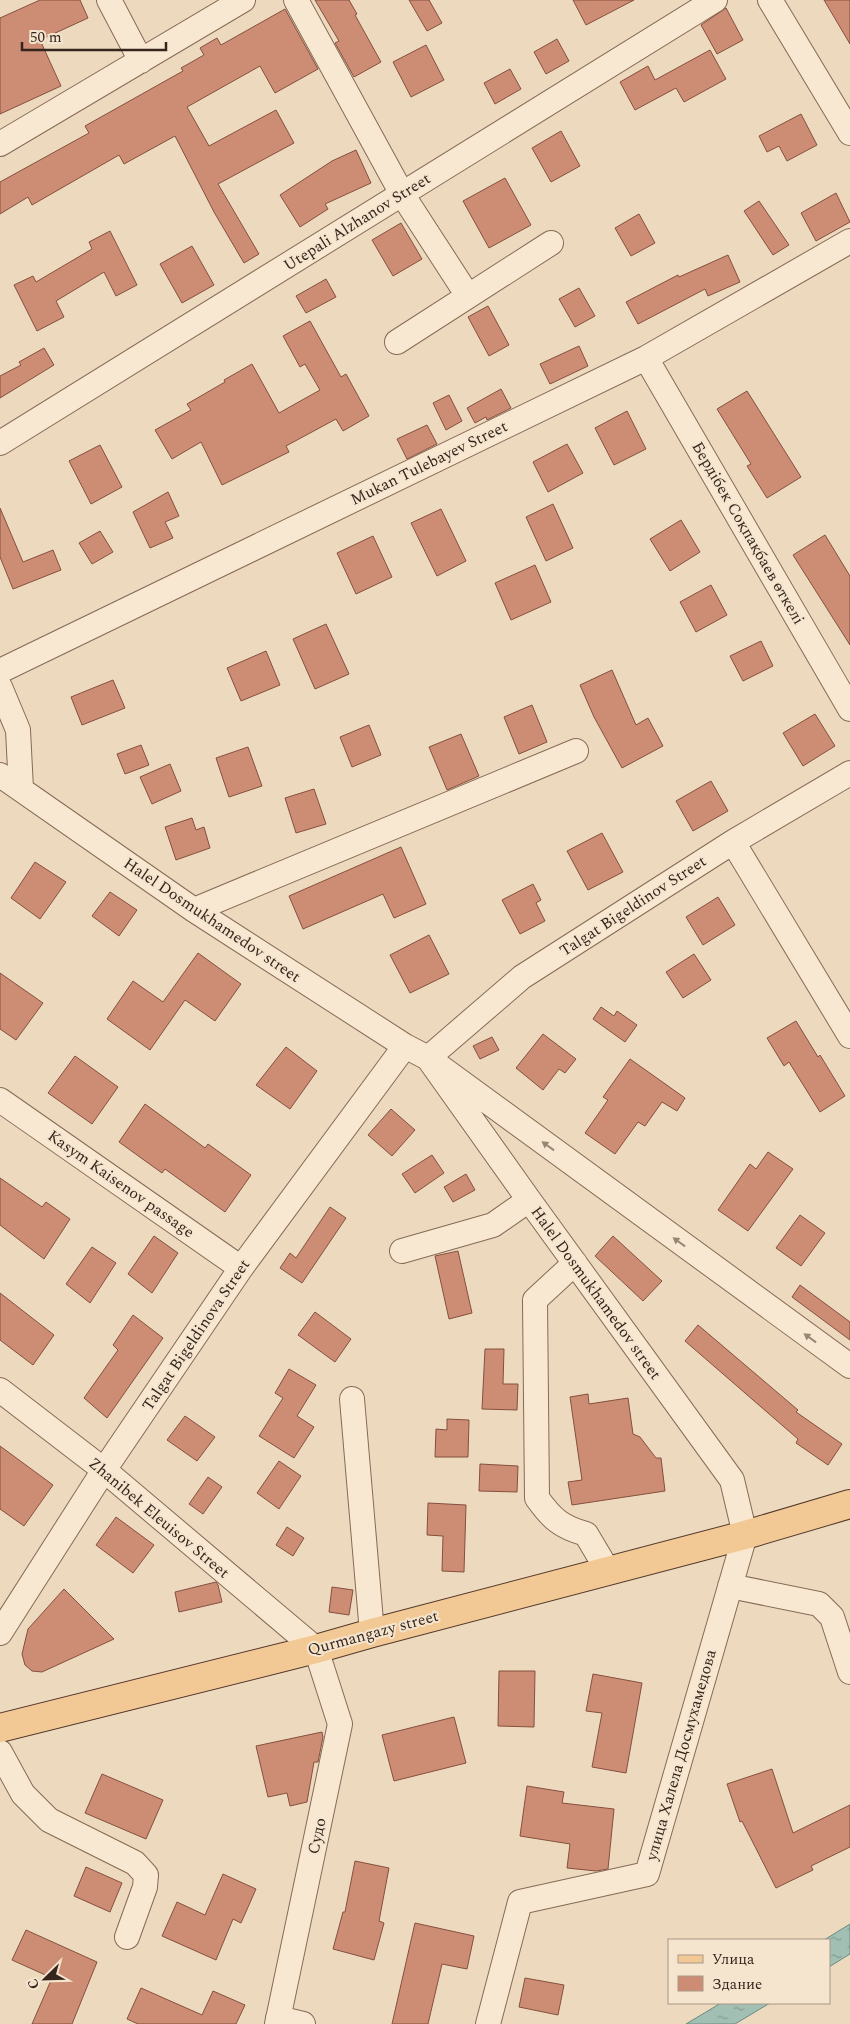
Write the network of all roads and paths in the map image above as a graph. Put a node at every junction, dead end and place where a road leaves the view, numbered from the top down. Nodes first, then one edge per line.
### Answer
1 (109, 0) edge
2 (243, 0) edge
3 (296, 0) edge
4 (715, 0) edge
5 (770, 0) edge
6 (141, 60) junction
7 (850, 133) edge
8 (0, 144) edge
9 (402, 194) junction
10 (850, 241) edge
11 (551, 243) dead end
12 (468, 296) junction
13 (397, 342) dead end
14 (646, 358) junction
15 (0, 443) edge
16 (0, 671) edge
17 (0, 687) edge
18 (850, 709) edge
19 (576, 751) dead end
20 (850, 773) edge
21 (0, 775) edge
22 (20, 789) junction
23 (733, 842) junction
24 (194, 910) junction
25 (850, 1036) edge
26 (404, 1046) junction
27 (428, 1058) junction
28 (0, 1100) edge
29 (528, 1200) junction
30 (402, 1251) dead end
31 (575, 1263) junction
32 (241, 1268) junction
33 (846, 1356) edge
34 (0, 1390) edge
35 (352, 1399) dead end
36 (104, 1470) junction
37 (850, 1504) edge
38 (745, 1535) junction
39 (608, 1571) junction
40 (730, 1586) junction
41 (372, 1633) junction
42 (0, 1634) edge
43 (316, 1650) junction
44 (850, 1672) edge
45 (0, 1728) edge
46 (0, 1752) edge
47 (127, 1937) dead end
48 (278, 2021) edge
49 (303, 2024) edge
50 (488, 2024) edge

1 - 6 street
2 - 6 street
3 - 9 street
4 - 9 street, Utepali Alzhanov Street
5 - 7 street
6 - 8 street
9 - 12 street
9 - 15 street, Utepali Alzhanov Street
10 - 14 street, Mukan Tulebayev Street
11 - 12 street
12 - 13 street
14 - 16 street, Mukan Tulebayev Street
14 - 18 street, Бердібек Соқпақбаев өткелі
17 - 22 street
19 - 24 street
20 - 23 street, Talgat Bigeldinov Street
21 - 22 street, Halel Dosmukhamedov street
22 - 24 street, Halel Dosmukhamedov street
23 - 25 street
23 - 27 street, Talgat Bigeldinov Street
24 - 26 street, Halel Dosmukhamedov street
26 - 27 street, Halel Dosmukhamedov street
26 - 32 street, Talgat Bigeldinova Street
27 - 29 street, Halel Dosmukhamedov street
33 -> 27 street, Halel Dosmukhamedov street
28 - 32 street, Kasym Kaisenov passage
29 - 30 street
29 - 31 street, Halel Dosmukhamedov street
31 - 38 street, Halel Dosmukhamedov street
31 - 39 street
32 - 36 street, Talgat Bigeldinova Street
34 - 36 street, Zhanibek Eleuisov Street
35 - 41 street
36 - 42 street, Talgat Bigeldinova Street
36 - 43 street, Zhanibek Eleuisov Street
37 - 38 main road, Qurmangazy street
38 - 39 main road, Qurmangazy street
38 - 40 street, улица Халела Досмухамедова
39 - 41 main road, Qurmangazy street
40 - 44 street
40 - 50 street, улица Халела Досмухамедова
41 - 43 main road, Qurmangazy street
43 - 45 main road, Qurmangazy street
43 - 48 street, Судо
46 - 47 street
48 - 49 street

